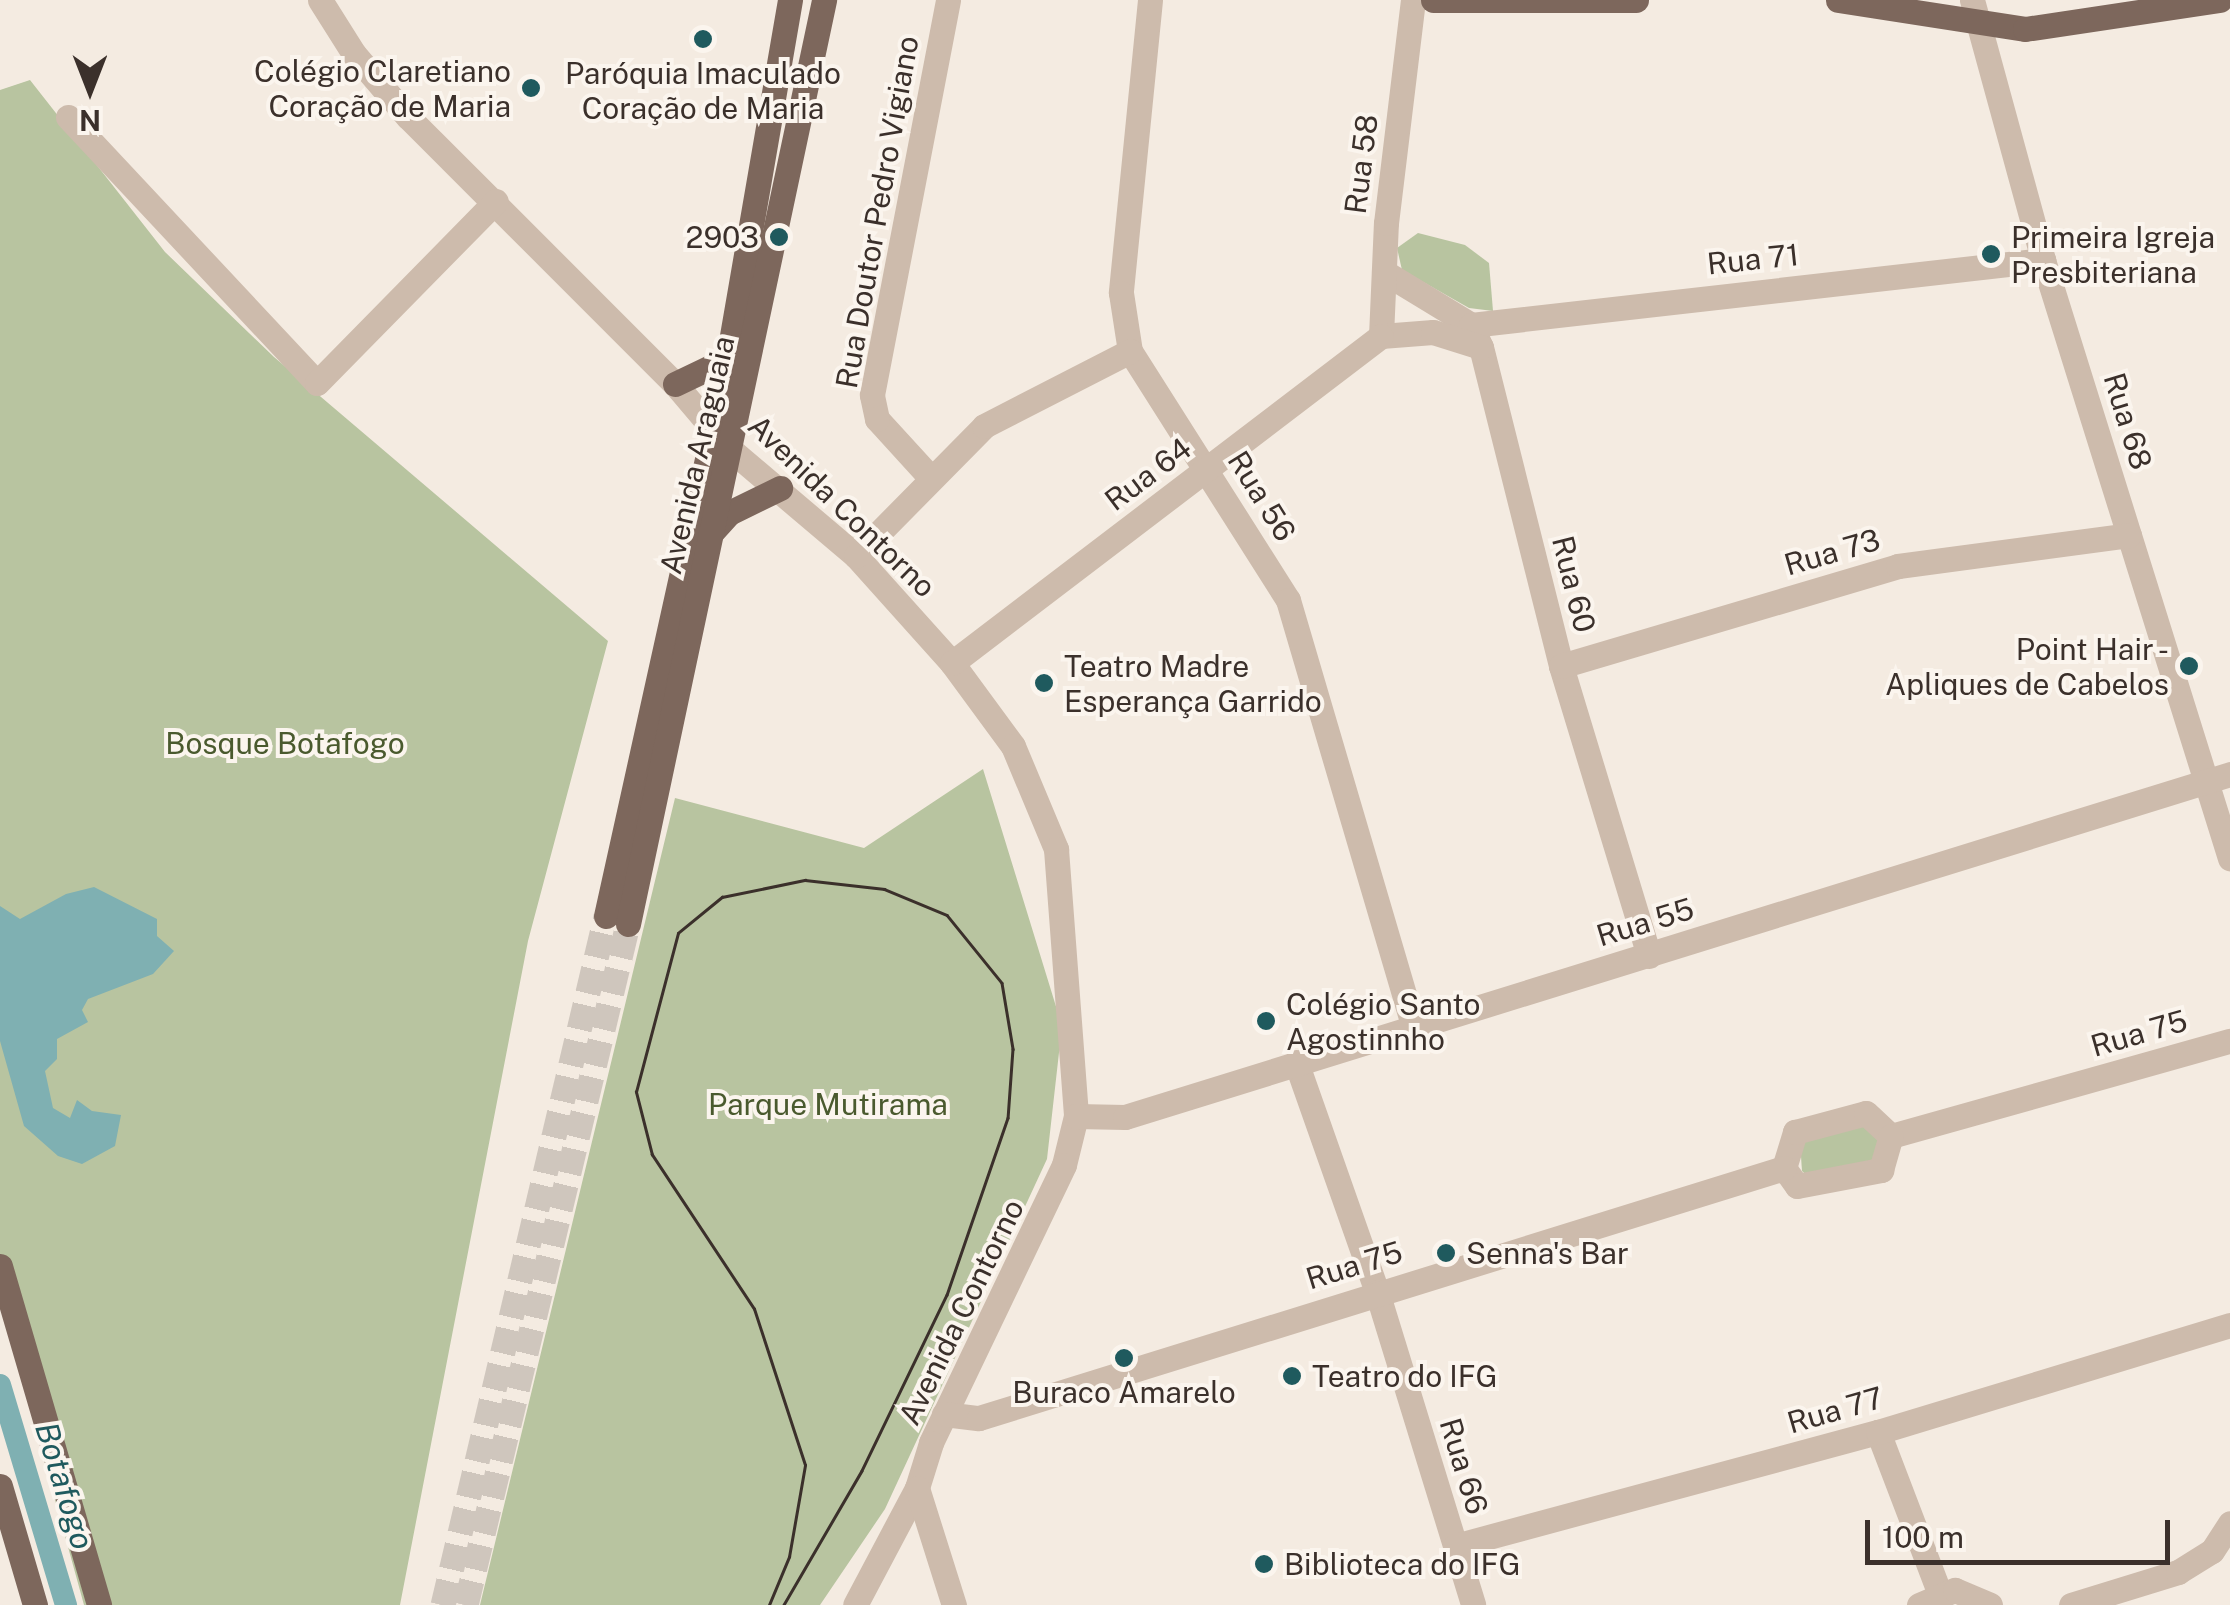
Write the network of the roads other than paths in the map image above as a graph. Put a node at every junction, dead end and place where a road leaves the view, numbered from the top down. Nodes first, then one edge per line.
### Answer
1 (320, 0) edge
2 (790, 0) edge
3 (824, 0) edge
4 (948, 0) edge
5 (1150, 0) edge
6 (1414, 0) edge
7 (1434, 0) edge
8 (1636, 0) edge
9 (1838, 0) edge
10 (2220, 0) edge
11 (1977, 12) edge
12 (68, 117) dead end
13 (496, 201) junction
14 (2043, 260) junction
15 (1384, 272) junction
16 (1381, 336) junction
17 (1476, 336) junction
18 (1130, 351) junction
19 (726, 360) junction
20 (675, 384) junction
21 (713, 425) junction
22 (731, 450) junction
23 (1208, 470) junction
24 (928, 476) junction
25 (780, 488) junction
26 (712, 532) junction
27 (2129, 534) junction
28 (856, 556) junction
29 (952, 662) junction
30 (1561, 666) junction
31 (2218, 778) edge
32 (2230, 858) edge
33 (1648, 956) junction
34 (1414, 1026) junction
35 (2230, 1041) edge
36 (1296, 1062) junction
37 (1076, 1116) junction
38 (1892, 1136) junction
39 (1784, 1168) junction
40 (0, 1266) edge
41 (1377, 1292) junction
42 (2230, 1325) edge
43 (944, 1414) junction
44 (1878, 1432) junction
45 (0, 1486) edge
46 (918, 1488) junction
47 (2230, 1523) edge
48 (1455, 1546) junction
49 (1929, 1599) edge
50 (36, 1605) edge
51 (99, 1605) edge
52 (855, 1605) edge
53 (954, 1605) edge
54 (1473, 1605) edge
55 (1990, 1605) edge
56 (2071, 1605) edge

1 - 13 street, Avenida Contorno
2 - 19 main road, Avenida Araguaia
3 - 22 main road, Avenida Araguaia
4 - 24 street, Rua Doutor Pedro Vigiano
5 - 18 street, Rua 56
6 - 15 street, Rua 58
7 - 8 main road
9 - 11 main road
10 - 11 main road
11 - 14 street, Rua 68
12 - 13 street
13 - 20 street, Avenida Contorno
14 - 17 street, Rua 71
14 - 27 street, Rua 68
15 - 16 street, Rua 58
15 - 17 street
16 - 17 street, Rua 71
16 - 23 street, Rua 64
17 - 30 street, Rua 60
18 - 23 street, Rua 56
18 - 24 street
19 - 20 main road
19 - 21 main road, Avenida Araguaia
20 - 21 street, Avenida Contorno
21 - 22 street, Avenida Contorno
21 - 26 main road, Avenida Araguaia
22 - 25 street, Avenida Contorno
22 - 26 main road, Avenida Araguaia
23 - 29 street, Rua 64
23 - 34 street, Rua 56
24 - 28 street
25 - 26 main road
25 - 28 street, Avenida Contorno
27 - 30 street, Rua 73
27 - 31 street, Rua 68
28 - 29 street, Avenida Contorno
29 - 37 street, Avenida Contorno
30 - 33 street, Rua 60
31 - 32 street, Rua 68
31 - 33 street, Rua 55
33 - 34 street, Rua 55
34 - 36 street, Rua 55
35 - 38 street, Rua 75
36 - 37 street, Rua 55
36 - 41 street, Rua 66
37 - 43 street, Avenida Contorno
38 - 39 street
38 - 39 street
39 - 41 street, Rua 75
40 - 51 main road
41 - 43 street, Rua 75
41 - 48 street, Rua 66
42 - 44 street, Rua 77
43 - 46 street, Avenida Contorno
44 - 48 street, Rua 77
44 - 49 street
45 - 50 main road
46 - 52 street, Avenida Contorno
46 - 53 street
47 - 56 street
48 - 54 street, Rua 66
49 - 55 street

